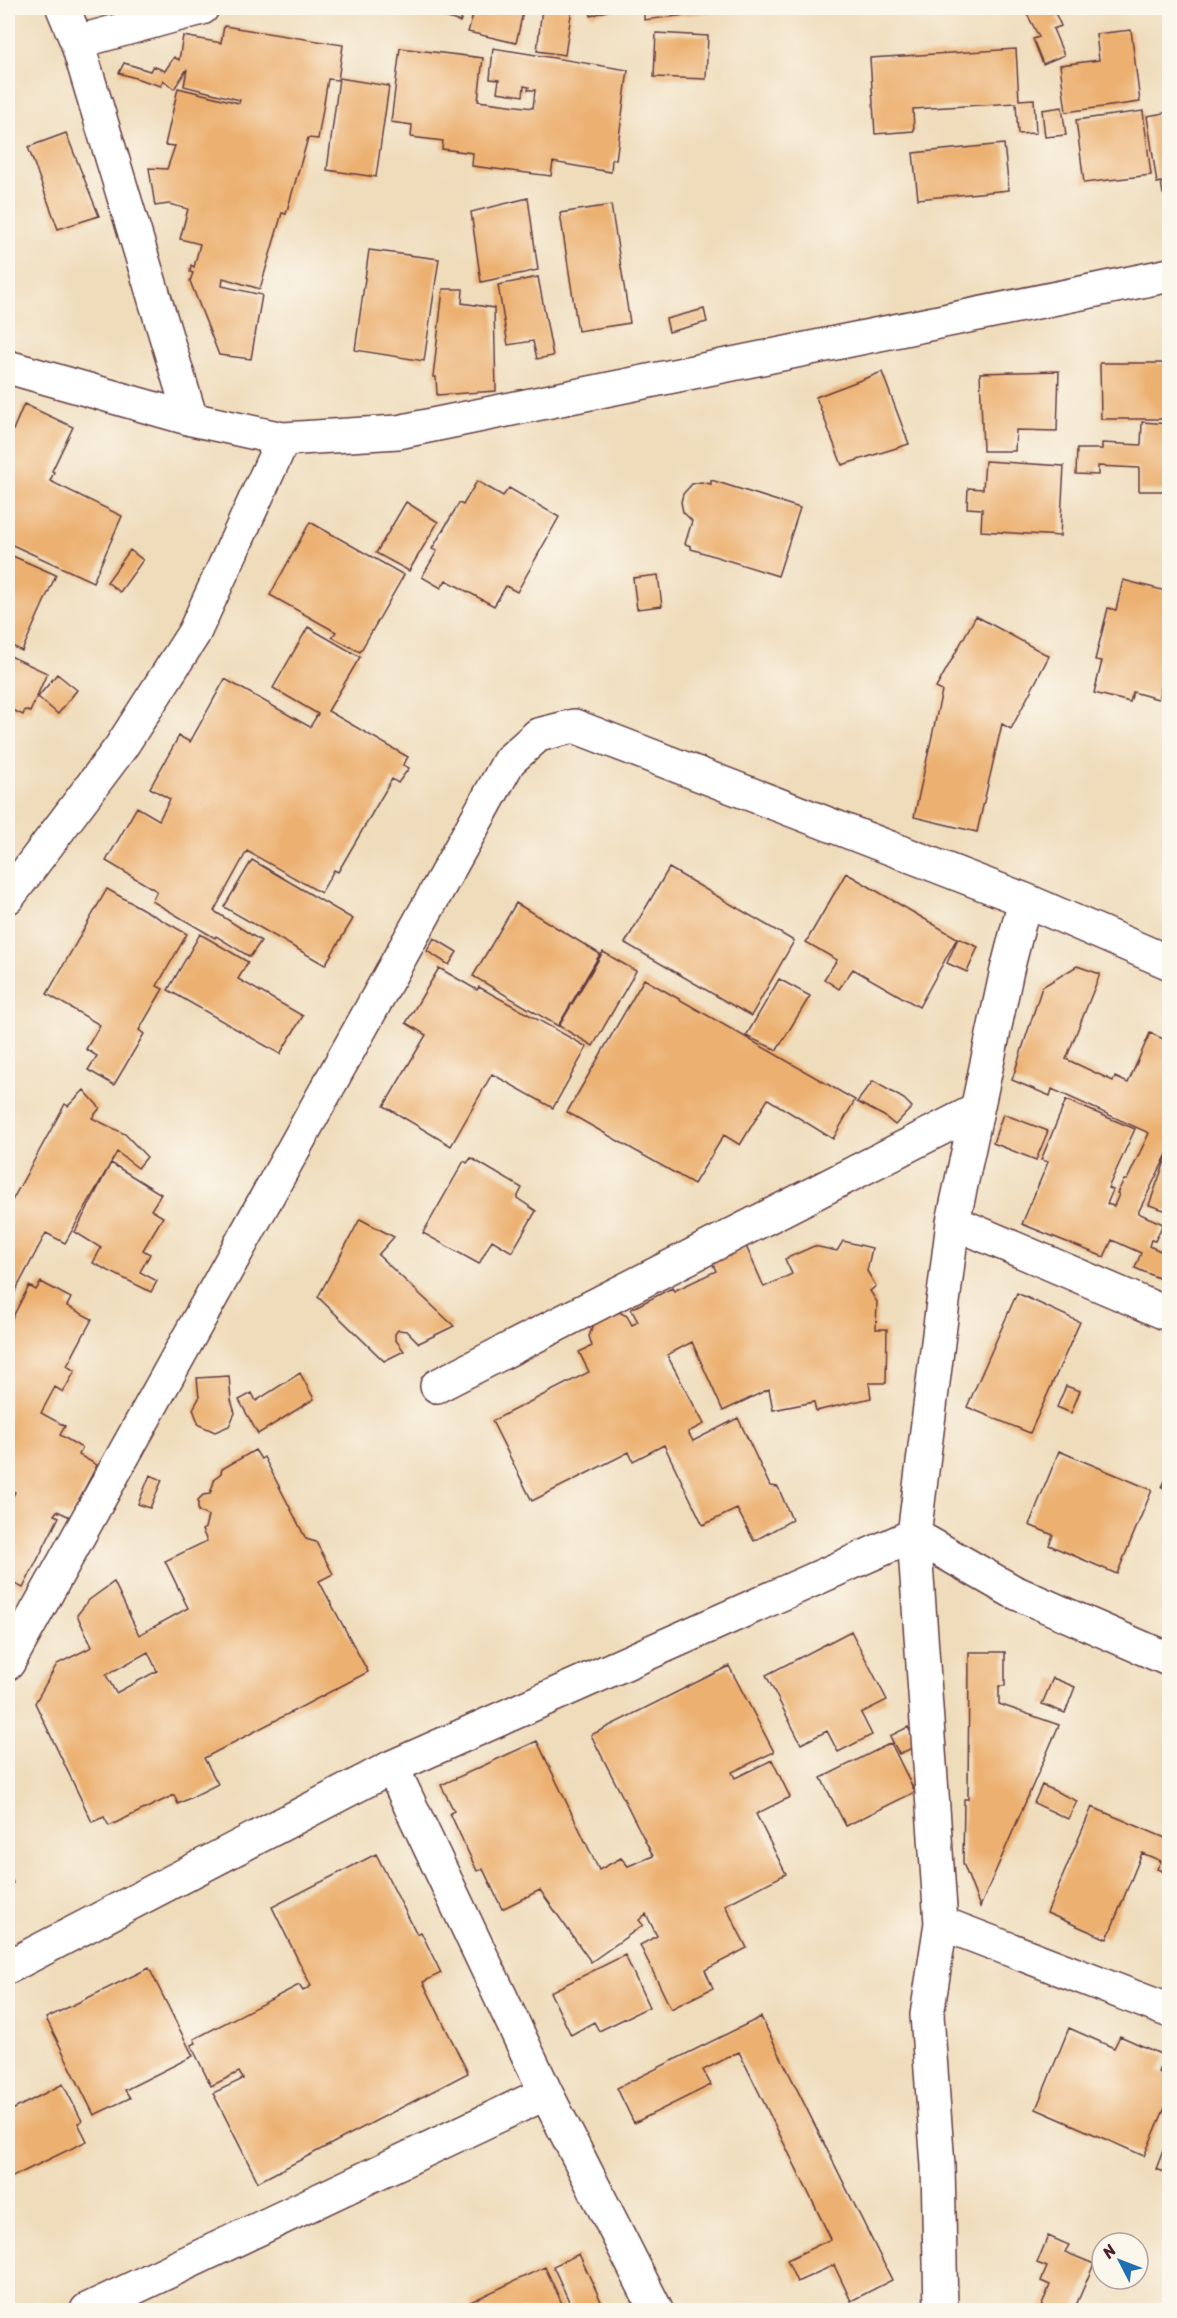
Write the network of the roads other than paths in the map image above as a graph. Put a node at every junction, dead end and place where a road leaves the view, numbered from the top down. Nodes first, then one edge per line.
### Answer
1 (63, 8) edge
2 (202, 8) edge
3 (78, 42) junction
4 (1170, 275) edge
5 (8, 368) edge
6 (191, 419) junction
7 (283, 439) junction
8 (8, 897) edge
9 (1025, 900) junction
10 (1170, 963) edge
11 (977, 1110) junction
12 (953, 1222) junction
13 (1170, 1315) edge
14 (437, 1386) dead end
15 (914, 1535) junction
16 (1170, 1660) edge
17 (8, 1663) edge
18 (392, 1767) junction
19 (940, 1923) junction
20 (8, 1967) edge
21 (1170, 2011) edge
22 (546, 2093) junction
23 (87, 2310) edge
24 (656, 2310) edge
25 (941, 2310) edge

1 - 3 street
2 - 3 street
3 - 6 street
4 - 7 street
5 - 6 street
6 - 7 street
7 - 8 street
9 - 10 street
9 - 11 street
9 - 17 street
11 - 12 street
11 - 14 street
12 - 13 street
12 - 15 street
15 - 16 street
15 - 18 street
15 - 19 street
18 - 20 street
18 - 22 street
19 - 21 street
19 - 25 street
22 - 23 street
22 - 24 street

